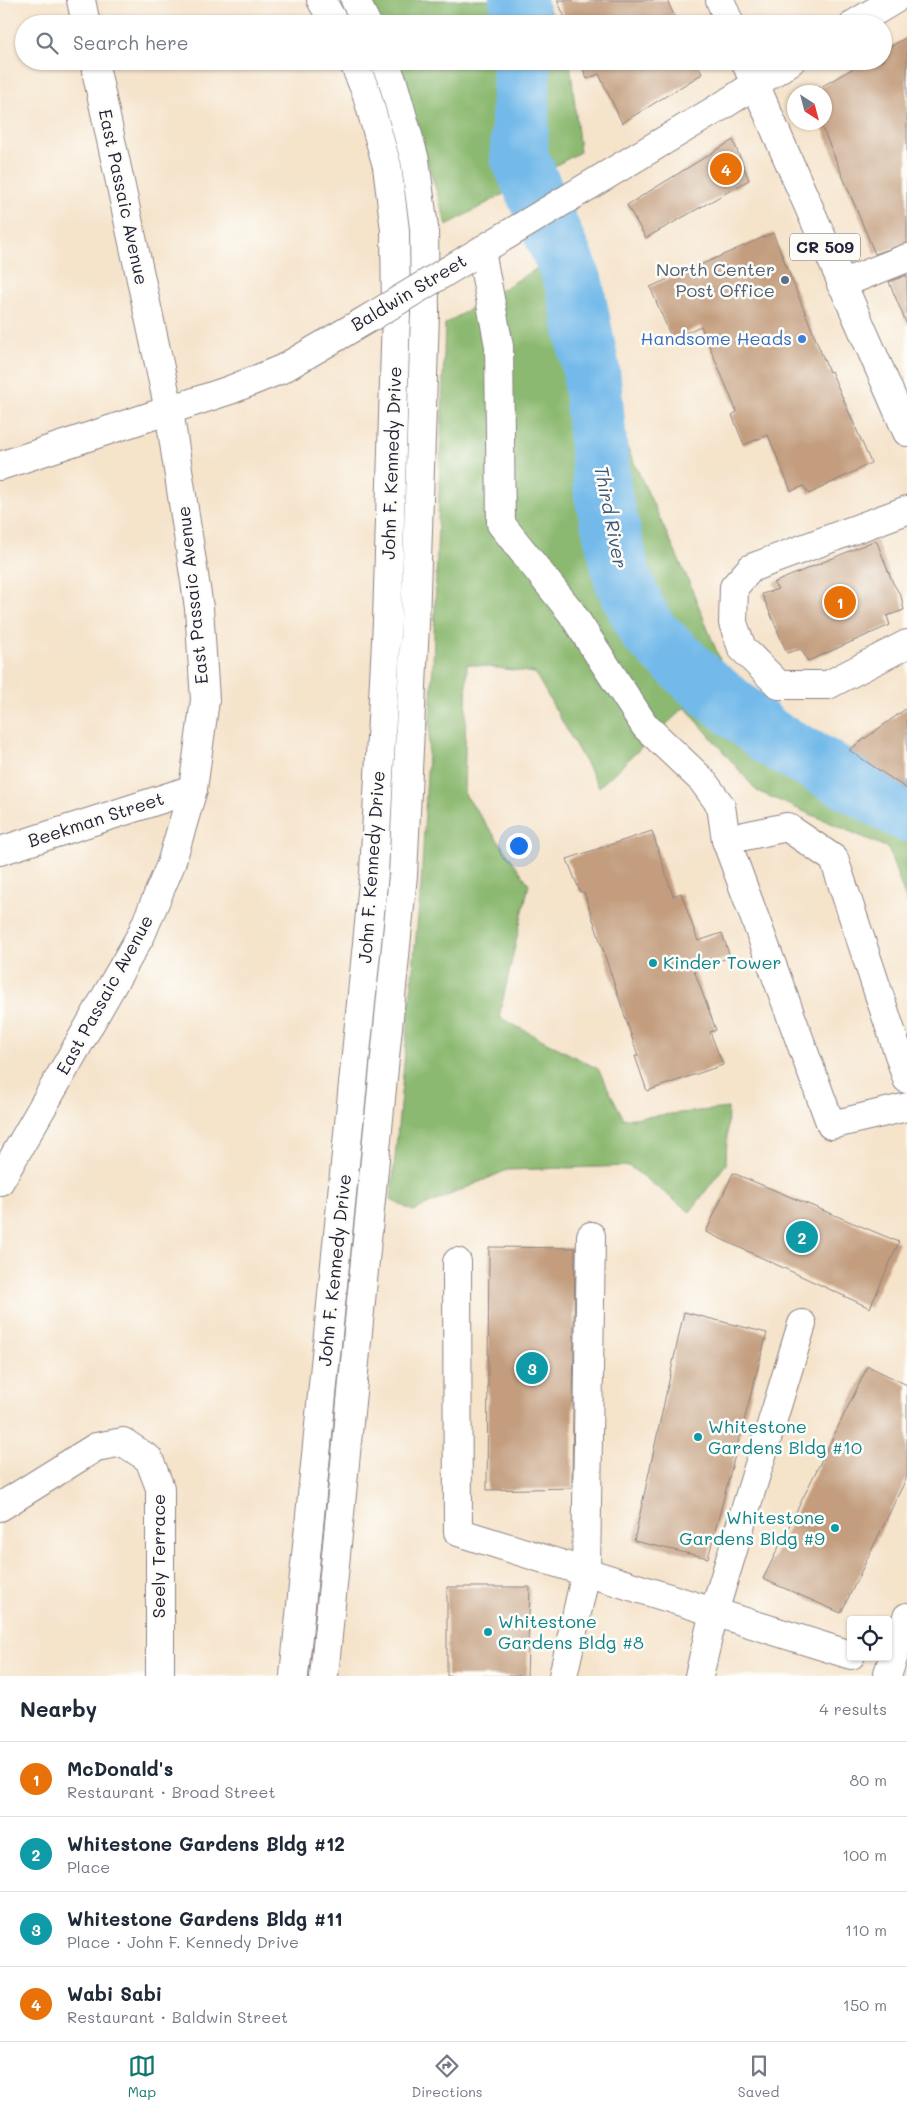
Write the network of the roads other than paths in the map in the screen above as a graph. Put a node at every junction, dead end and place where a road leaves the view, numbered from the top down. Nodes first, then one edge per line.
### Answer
1 (81, 0) edge
2 (321, 0) edge
3 (354, 0) edge
4 (720, 0) edge
5 (894, 0) edge
6 (84, 15) edge
7 (330, 15) edge
8 (362, 15) edge
9 (726, 15) edge
10 (869, 15) edge
11 (96, 70) edge
12 (357, 70) edge
13 (388, 70) edge
14 (750, 73) edge
15 (474, 255) junction
16 (907, 258) edge
17 (841, 284) junction
18 (169, 410) junction
19 (907, 432) edge
20 (0, 466) edge
21 (907, 510) edge
22 (907, 644) edge
23 (193, 789) junction
24 (726, 840) junction
25 (0, 851) edge
26 (907, 1079) edge
27 (907, 1107) edge
28 (0, 1181) edge
29 (591, 1236) dead end
30 (457, 1262) dead end
31 (802, 1324) dead end
32 (0, 1507) edge
33 (586, 1572) junction
34 (714, 1612) junction
35 (907, 1617) edge
36 (847, 1654) edge
37 (868, 1661) edge
38 (889, 1671) edge
39 (160, 1676) edge
40 (294, 1676) edge
41 (324, 1676) edge
42 (563, 1676) edge
43 (699, 1676) edge

1 - 6 main road
2 - 7 main road
3 - 8 main road
4 - 9 main road
5 - 10 main road
11 - 18 main road, East Passaic Avenue
12 - 40 main road, John F. Kennedy Drive
13 - 41 main road, John F. Kennedy Drive
14 - 15 main road, Baldwin Street
14 - 17 main road, CR 509
15 - 18 main road, Baldwin Street, bridge
15 - 24 main road
16 - 17 main road
17 - 19 main road, CR 509
18 - 20 main road, Baldwin Street
18 - 23 main road, East Passaic Avenue
21 - 22 main road
23 - 25 main road, Beekman Street
23 - 28 main road, East Passaic Avenue
24 - 26 main road
24 - 27 main road
29 - 33 main road
30 - 33 main road
31 - 34 main road
32 - 39 main road, Seely Terrace
33 - 34 main road
33 - 42 main road
34 - 36 main road
34 - 43 main road
35 - 38 main road
37 - 38 main road

